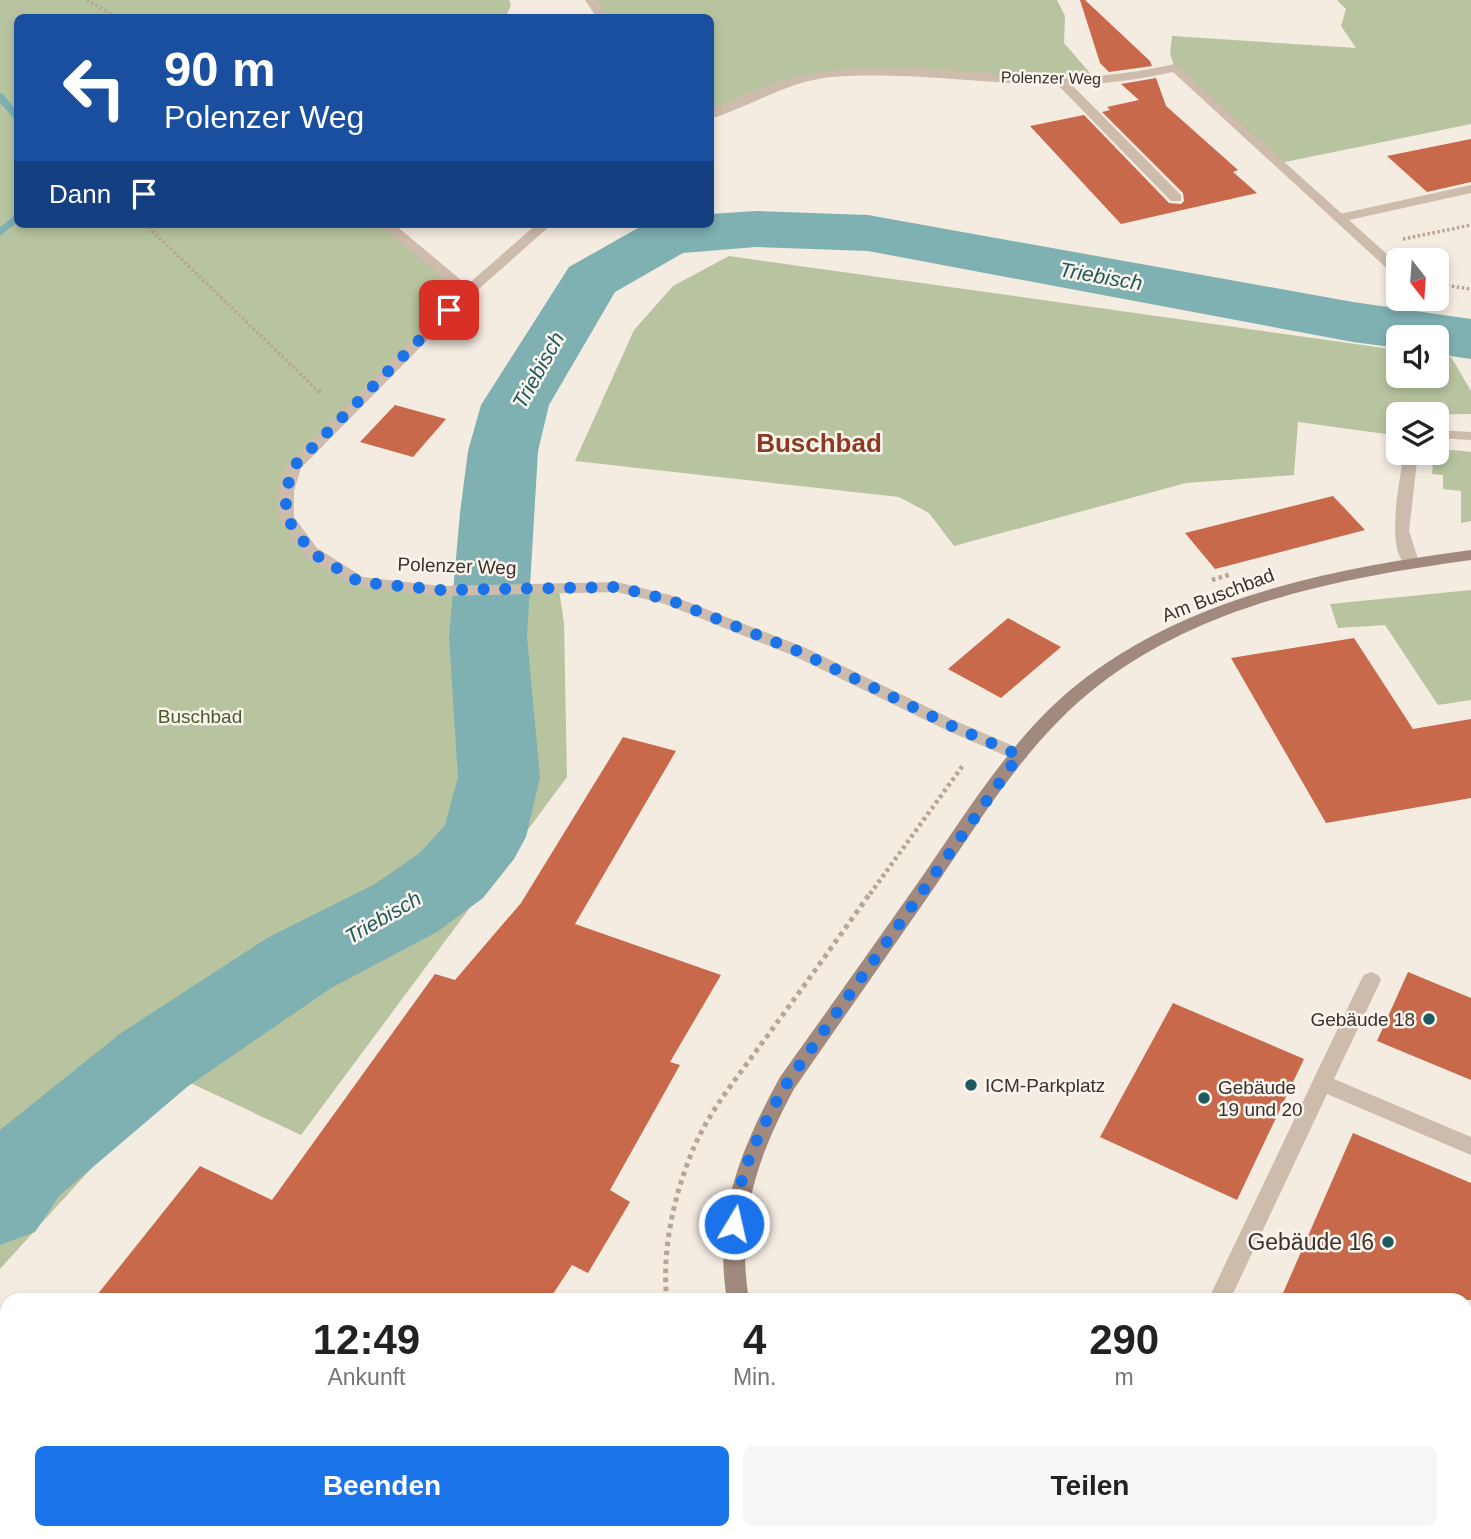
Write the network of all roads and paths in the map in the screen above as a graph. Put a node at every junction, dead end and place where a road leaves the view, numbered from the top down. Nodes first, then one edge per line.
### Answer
1 (88, 0) edge
2 (111, 14) edge
3 (1060, 81) junction
4 (714, 113) edge
5 (1471, 189) edge
6 (1176, 198) dead end
7 (1340, 218) junction
8 (1471, 225) edge
9 (149, 228) edge
10 (391, 228) edge
11 (540, 228) edge
12 (1372, 245) junction
13 (1386, 259) edge
14 (1449, 286) edge
15 (1471, 289) edge
16 (467, 292) junction
17 (344, 415) junction
18 (1449, 435) edge
19 (1471, 436) edge
20 (1409, 465) edge
21 (1471, 555) edge
22 (1411, 562) junction
23 (1019, 755) junction
24 (1371, 980) dead end
25 (1322, 1083) junction
26 (1471, 1146) edge
27 (736, 1293) edge
28 (1222, 1293) edge

1 - 2 path
3 - 4 street, Polenzer Weg
3 - 6 street
3 - 7 street, Polenzer Weg
5 - 7 street
7 - 12 street, Polenzer Weg
8 - 12 path
9 - 17 path
10 - 16 street
11 - 16 street, Polenzer Weg
12 - 13 street, Polenzer Weg
14 - 15 path
16 - 17 street, Polenzer Weg
17 - 23 street, Polenzer Weg
18 - 19 street
20 - 22 street
21 - 22 main road, Am Buschbad
22 - 23 main road, Am Buschbad
23 - 27 main road, Am Buschbad
24 - 25 street
25 - 26 street
25 - 28 street

